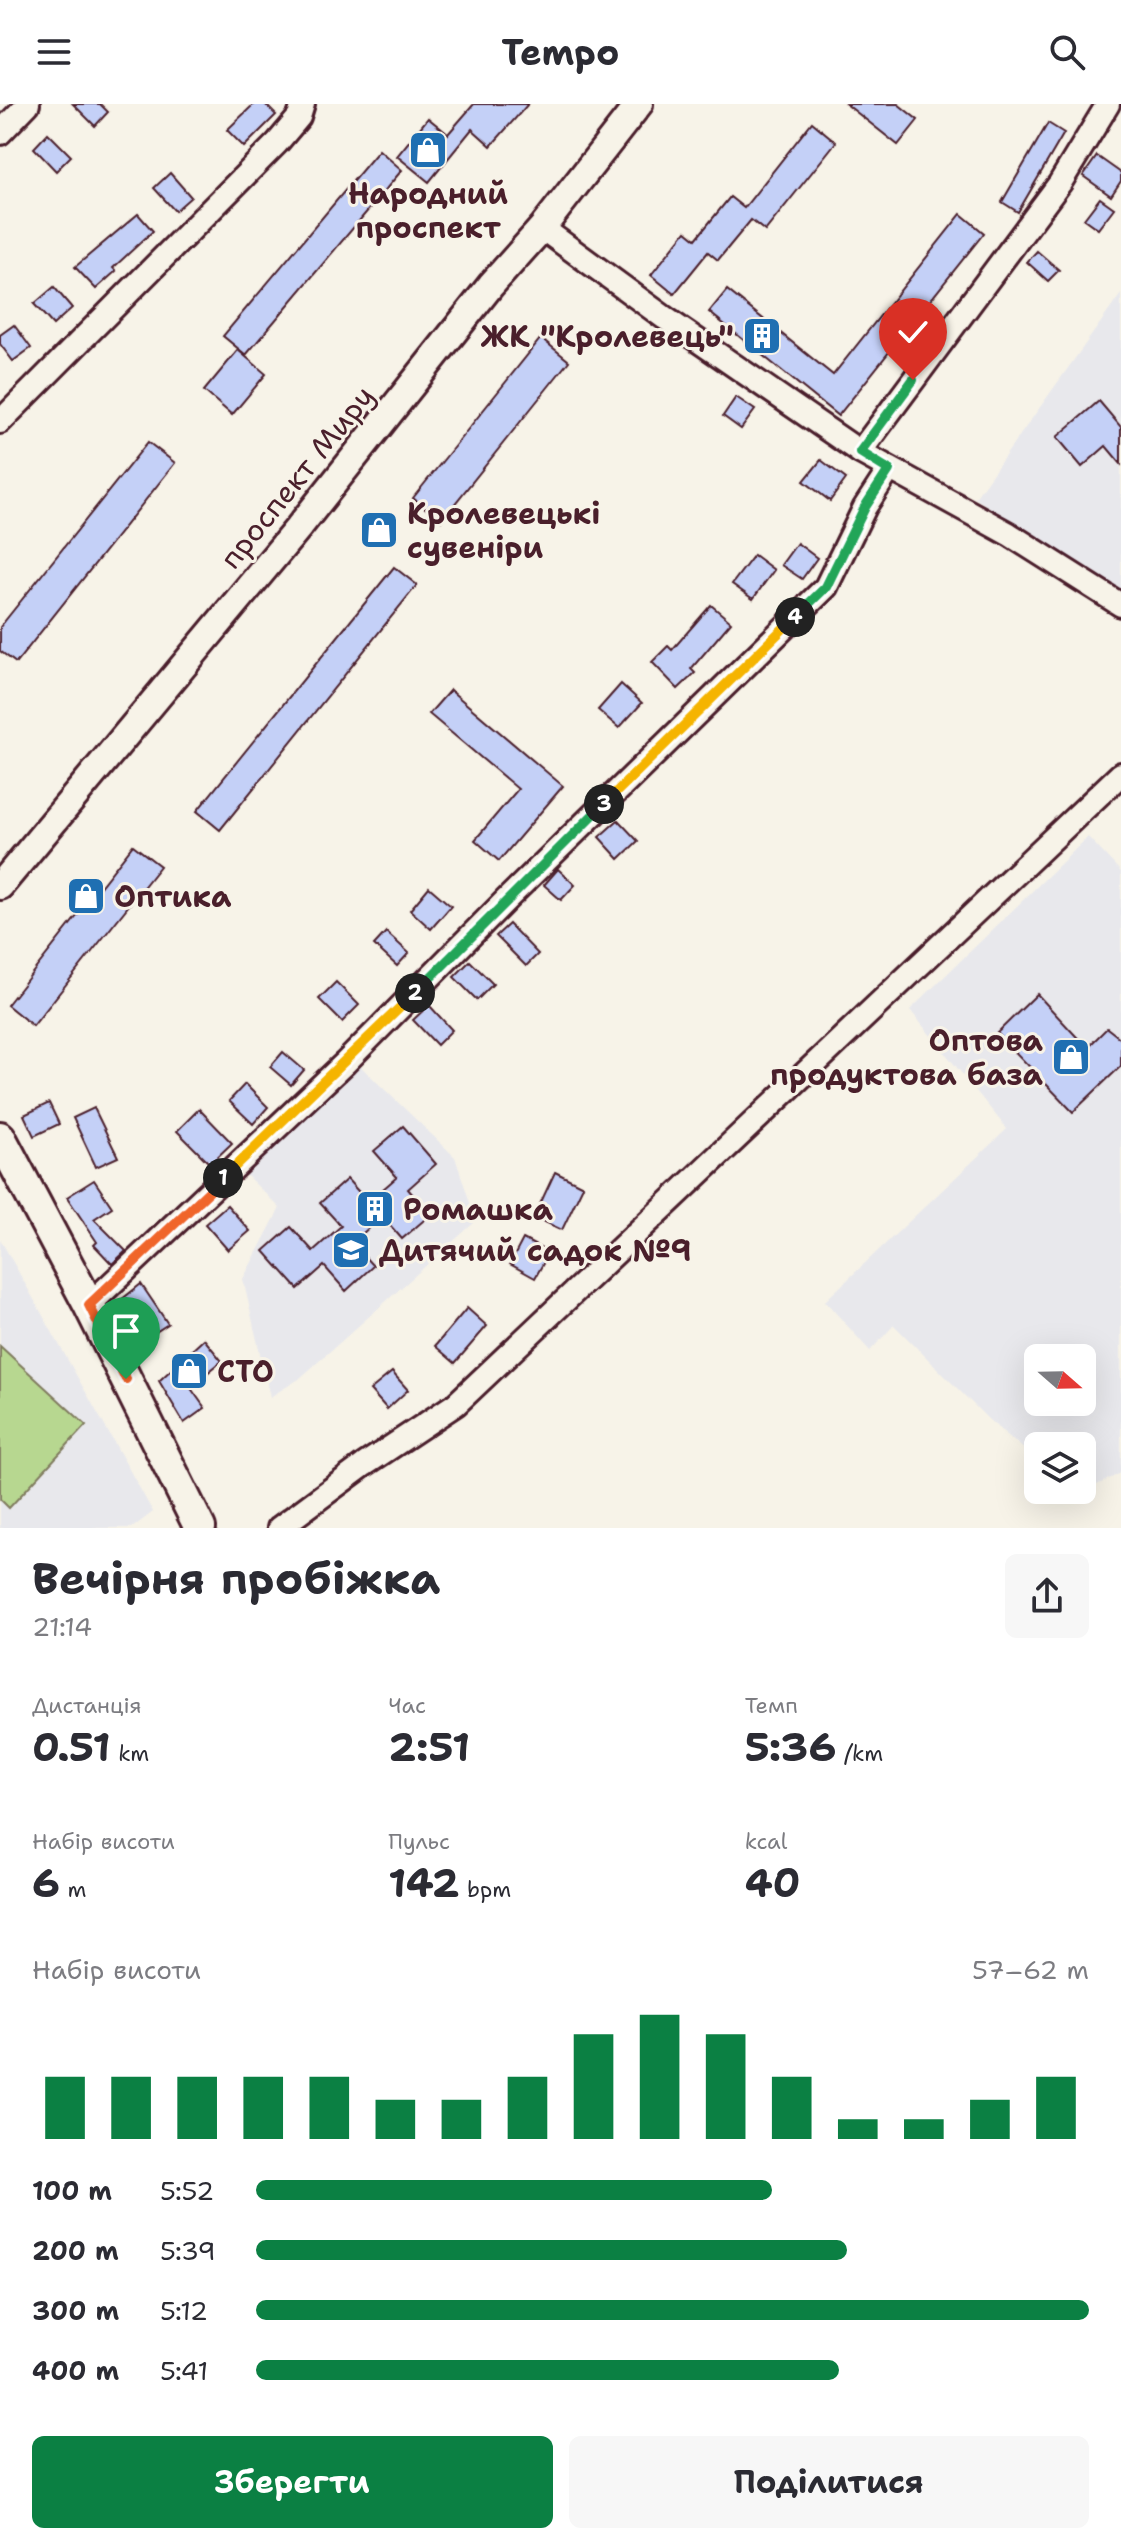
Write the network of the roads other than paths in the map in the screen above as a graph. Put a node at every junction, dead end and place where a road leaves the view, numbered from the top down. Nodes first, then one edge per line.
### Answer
1 (28, 104) edge
2 (303, 104) edge
3 (639, 104) edge
4 (1108, 104) edge
5 (0, 133) edge
6 (542, 228) junction
7 (0, 422) edge
8 (860, 452) junction
9 (889, 470) junction
10 (1121, 605) edge
11 (1121, 774) edge
12 (0, 886) edge
13 (0, 1137) edge
14 (89, 1305) junction
15 (200, 1528) edge
16 (279, 1528) edge

1 - 5 street
2 - 7 street
3 - 6 street, проспект Миру
4 - 8 street
6 - 8 street
6 - 12 street, проспект Миру
8 - 9 street
9 - 10 street
9 - 14 street
11 - 16 street
13 - 14 main road
14 - 15 main road

